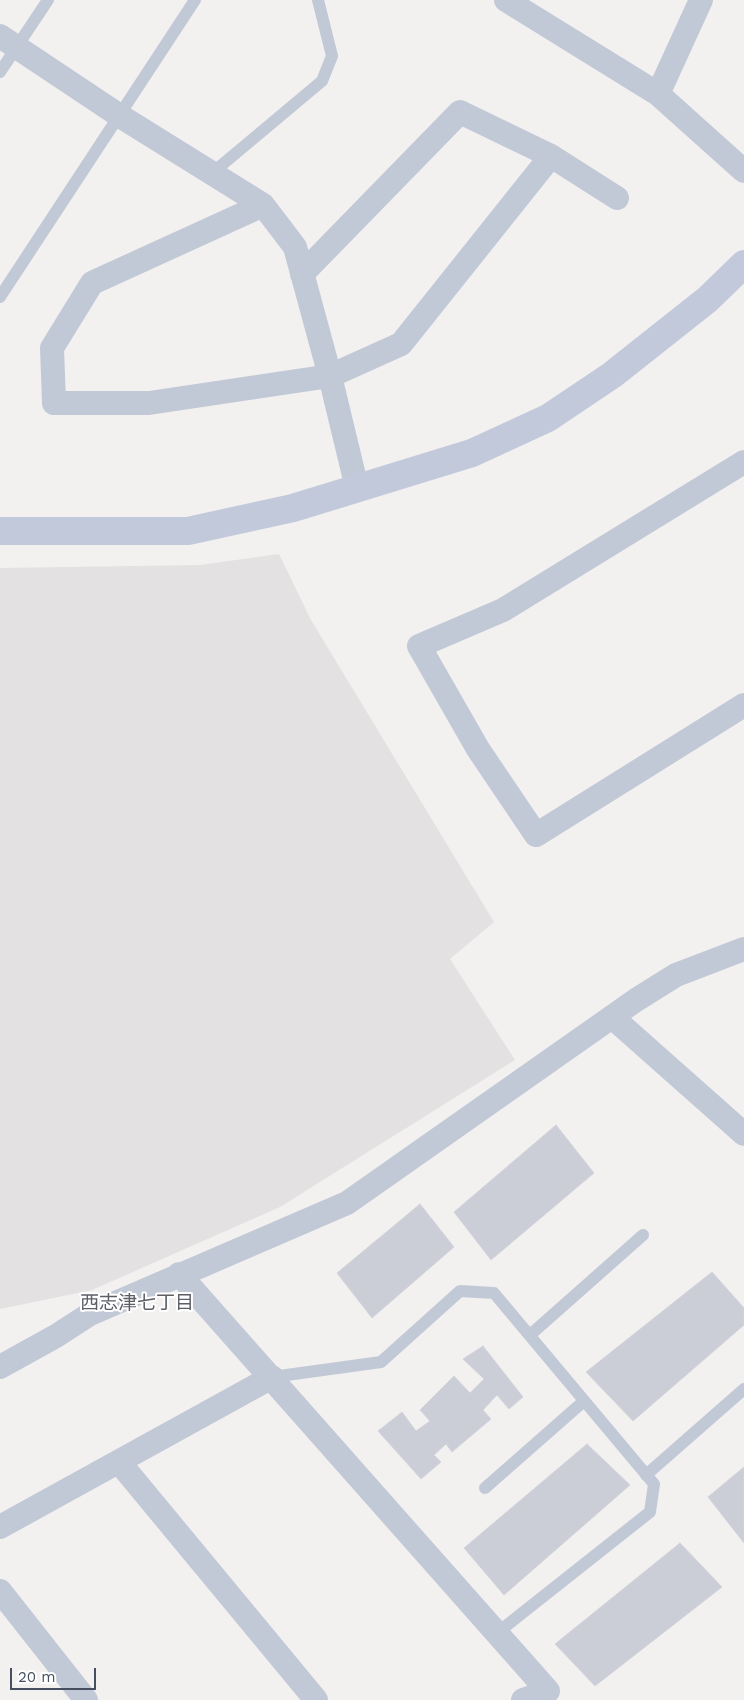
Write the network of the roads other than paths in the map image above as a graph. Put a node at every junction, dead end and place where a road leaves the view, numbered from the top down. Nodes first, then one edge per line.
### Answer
1 (48, 0) edge
2 (195, 0) edge
3 (318, 0) edge
4 (506, 0) edge
5 (701, 0) edge
6 (9, 41) edge
7 (0, 72) edge
8 (658, 94) junction
9 (120, 116) junction
10 (551, 156) junction
11 (744, 171) edge
12 (211, 174) junction
13 (617, 198) dead end
14 (263, 205) junction
15 (744, 264) edge
16 (302, 274) junction
17 (0, 297) edge
18 (330, 376) junction
19 (744, 462) edge
20 (357, 488) junction
21 (0, 532) edge
22 (744, 704) edge
23 (744, 949) edge
24 (612, 1017) junction
25 (744, 1134) edge
26 (644, 1235) dead end
27 (179, 1274) junction
28 (530, 1335) junction
29 (0, 1367) edge
30 (272, 1377) junction
31 (744, 1389) edge
32 (584, 1400) junction
33 (119, 1462) junction
34 (646, 1475) junction
35 (485, 1488) dead end
36 (0, 1527) edge
37 (0, 1591) edge
38 (497, 1633) junction
39 (86, 1700) edge
40 (316, 1700) edge
41 (523, 1700) edge

1 - 6 lane
2 - 9 lane
3 - 12 lane
4 - 8 street
5 - 8 street
6 - 7 lane
6 - 9 street
8 - 11 street
9 - 12 street
9 - 17 lane
10 - 13 street
10 - 16 street
10 - 18 street
12 - 14 street
14 - 16 street
14 - 18 street
15 - 20 street
16 - 18 street
18 - 20 street
19 - 22 street
20 - 21 street
23 - 24 street
24 - 25 street
24 - 27 street
26 - 28 lane
27 - 29 street
27 - 30 street
28 - 30 lane
28 - 32 lane
30 - 33 street
30 - 38 street
31 - 34 lane
32 - 34 lane
32 - 35 lane
33 - 36 street
33 - 40 street
34 - 38 lane
37 - 39 street
38 - 41 street

